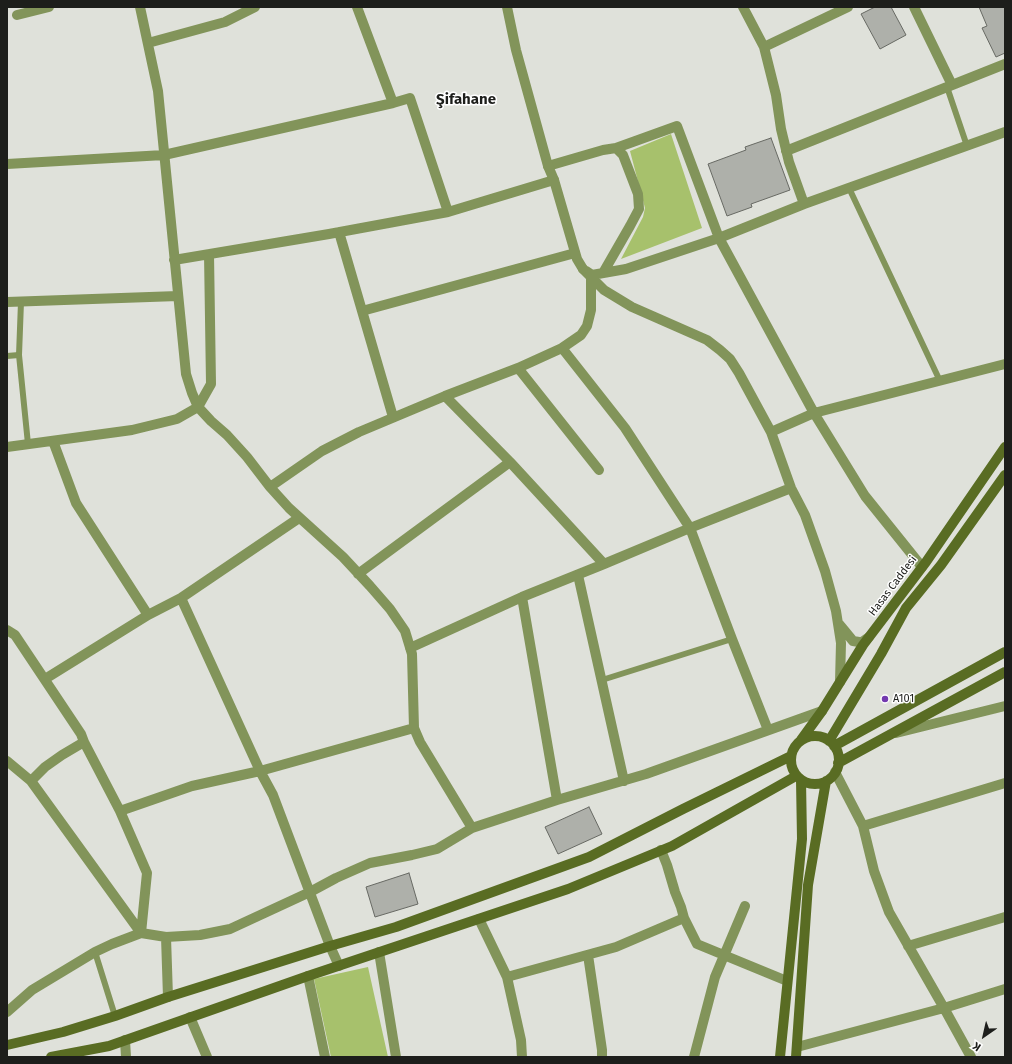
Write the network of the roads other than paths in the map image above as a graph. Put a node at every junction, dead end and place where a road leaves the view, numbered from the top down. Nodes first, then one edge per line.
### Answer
1 (49, 7) edge
2 (140, 7) edge
3 (255, 7) edge
4 (357, 7) edge
5 (508, 7) edge
6 (743, 7) edge
7 (848, 7) edge
8 (914, 7) edge
9 (17, 15) dead end
10 (148, 43) junction
11 (764, 47) junction
12 (1005, 64) edge
13 (949, 86) junction
14 (393, 103) junction
15 (1005, 132) edge
16 (967, 146) junction
17 (616, 148) junction
18 (786, 151) junction
19 (164, 155) junction
20 (7, 164) edge
21 (548, 166) junction
22 (554, 180) junction
23 (849, 188) junction
24 (804, 204) junction
25 (448, 212) junction
26 (339, 232) junction
27 (719, 238) junction
28 (575, 253) junction
29 (209, 254) junction
30 (174, 260) junction
31 (583, 269) junction
32 (603, 273) junction
33 (591, 277) junction
34 (178, 296) junction
35 (7, 302) edge
36 (21, 302) junction
37 (362, 311) junction
38 (562, 348) junction
39 (19, 355) junction
40 (7, 356) edge
41 (1005, 364) edge
42 (518, 368) junction
43 (940, 381) junction
44 (444, 396) junction
45 (198, 407) junction
46 (814, 413) junction
47 (393, 417) junction
48 (770, 432) junction
49 (53, 441) junction
50 (28, 444) junction
51 (7, 447) edge
52 (1005, 447) edge
53 (510, 462) junction
54 (598, 470) dead end
55 (1005, 475) edge
56 (270, 487) junction
57 (791, 488) junction
58 (299, 518) junction
59 (690, 528) junction
60 (604, 564) junction
61 (922, 567) junction
62 (358, 574) junction
63 (578, 575) junction
64 (522, 597) junction
65 (181, 598) junction
66 (148, 615) junction
67 (837, 620) junction
68 (7, 630) edge
69 (869, 637) junction
70 (732, 639) junction
71 (410, 648) junction
72 (1005, 652) edge
73 (1005, 672) edge
74 (45, 679) junction
75 (602, 680) junction
76 (840, 682) junction
77 (1005, 706) edge
78 (822, 711) junction
79 (414, 728) junction
80 (768, 730) junction
81 (892, 734) junction
82 (801, 740) junction
83 (84, 742) junction
84 (831, 744) junction
85 (791, 756) junction
86 (7, 761) edge
87 (837, 768) junction
88 (260, 771) junction
89 (799, 778) junction
90 (31, 781) junction
91 (624, 781) junction
92 (826, 781) junction
93 (1005, 783) edge
94 (557, 800) junction
95 (120, 811) junction
96 (863, 826) junction
97 (472, 828) junction
98 (661, 850) junction
99 (310, 892) junction
100 (745, 906) dead end
101 (1005, 917) edge
102 (684, 918) junction
103 (479, 919) junction
104 (141, 933) junction
105 (166, 937) junction
106 (330, 946) junction
107 (908, 946) junction
108 (95, 952) junction
109 (379, 952) junction
110 (588, 955) junction
111 (725, 955) junction
112 (339, 966) junction
113 (308, 976) junction
114 (507, 977) junction
115 (788, 981) junction
116 (1005, 988) edge
117 (168, 997) junction
118 (944, 1008) junction
119 (7, 1012) edge
120 (115, 1016) junction
121 (190, 1017) junction
122 (125, 1040) junction
123 (7, 1045) edge
124 (796, 1052) edge
125 (51, 1057) edge
126 (126, 1057) edge
127 (207, 1057) edge
128 (325, 1057) edge
129 (396, 1057) edge
130 (522, 1057) edge
131 (602, 1057) edge
132 (694, 1057) edge
133 (780, 1057) edge
134 (971, 1057) edge

1 - 9 street
2 - 10 street
3 - 10 street
4 - 14 street
5 - 21 street
6 - 11 street
7 - 11 street
8 - 13 street
10 - 19 street
11 - 18 street
12 - 13 street
13 - 16 lane
13 - 18 street
14 - 19 street
14 - 25 street
15 - 16 street
16 - 23 street
17 - 21 street
17 - 27 street
17 - 32 street
18 - 24 street
19 - 20 street
19 - 30 street
21 - 22 street
22 - 25 street
22 - 28 street
23 - 24 street
23 - 43 lane
24 - 27 street
25 - 26 street
26 - 29 street
26 - 37 street
27 - 32 street
27 - 46 street
28 - 31 street
28 - 37 street
29 - 30 street
29 - 45 street
30 - 34 street
31 - 32 street
31 - 33 street
33 - 38 street
33 - 48 street
34 - 36 street
34 - 45 street
35 - 36 street
36 - 39 lane
37 - 47 street
38 - 42 street
38 - 59 street
39 - 40 lane
39 - 50 lane
41 - 43 street
42 - 44 street
42 - 54 street
43 - 46 street
44 - 47 street
44 - 53 street
45 - 49 street
45 - 56 street
46 - 48 street
46 - 61 street
47 - 56 street
48 - 57 street
49 - 50 street
49 - 66 street
50 - 51 street
52 - 61 main road, Hasas Caddesi
53 - 60 street
53 - 62 street
55 - 84 main road
56 - 58 street
57 - 59 street
57 - 67 street
58 - 62 street
58 - 65 street
59 - 60 street
59 - 70 street
60 - 63 street
61 - 69 main road, Hasas Caddesi
62 - 71 street
63 - 64 street
63 - 75 street
64 - 71 street
64 - 94 street
65 - 66 street
65 - 88 street
66 - 74 street
67 - 69 street
67 - 76 street
68 - 74 street
69 - 76 main road, Hasas Caddesi
70 - 75 lane
70 - 80 street
71 - 79 street
72 - 84 main road
73 - 81 main road
74 - 83 street
75 - 91 street
76 - 78 main road, Hasas Caddesi
77 - 81 street
78 - 80 street
78 - 82 main road, Hasas Caddesi
79 - 88 street
79 - 97 street
80 - 91 street
81 - 87 main road
82 - 84 main road
82 - 85 main road
83 - 90 street
83 - 95 street
84 - 87 main road
85 - 89 main road
85 - 106 main road
86 - 90 street
87 - 92 main road
87 - 96 street
88 - 95 street
88 - 99 street
89 - 92 main road
89 - 98 main road
89 - 115 main road
90 - 104 street
91 - 94 street
92 - 124 main road
93 - 96 street
94 - 97 street
95 - 104 street
96 - 107 street
97 - 99 street
98 - 102 street
98 - 103 main road
99 - 105 street
99 - 106 street
100 - 111 street
101 - 107 street
102 - 110 street
102 - 111 street
103 - 109 main road
103 - 114 street
104 - 105 street
104 - 108 street
105 - 117 street
106 - 112 street
106 - 117 main road
107 - 118 street
108 - 119 street
108 - 120 lane
109 - 112 main road
109 - 129 street
110 - 114 street
110 - 131 street
111 - 115 street
111 - 132 street
112 - 113 main road
113 - 121 main road
113 - 128 street
114 - 130 street
115 - 133 main road
116 - 118 street
117 - 120 main road
118 - 124 street
118 - 134 street
120 - 123 main road
121 - 122 main road
121 - 127 street
122 - 125 main road
122 - 126 street

